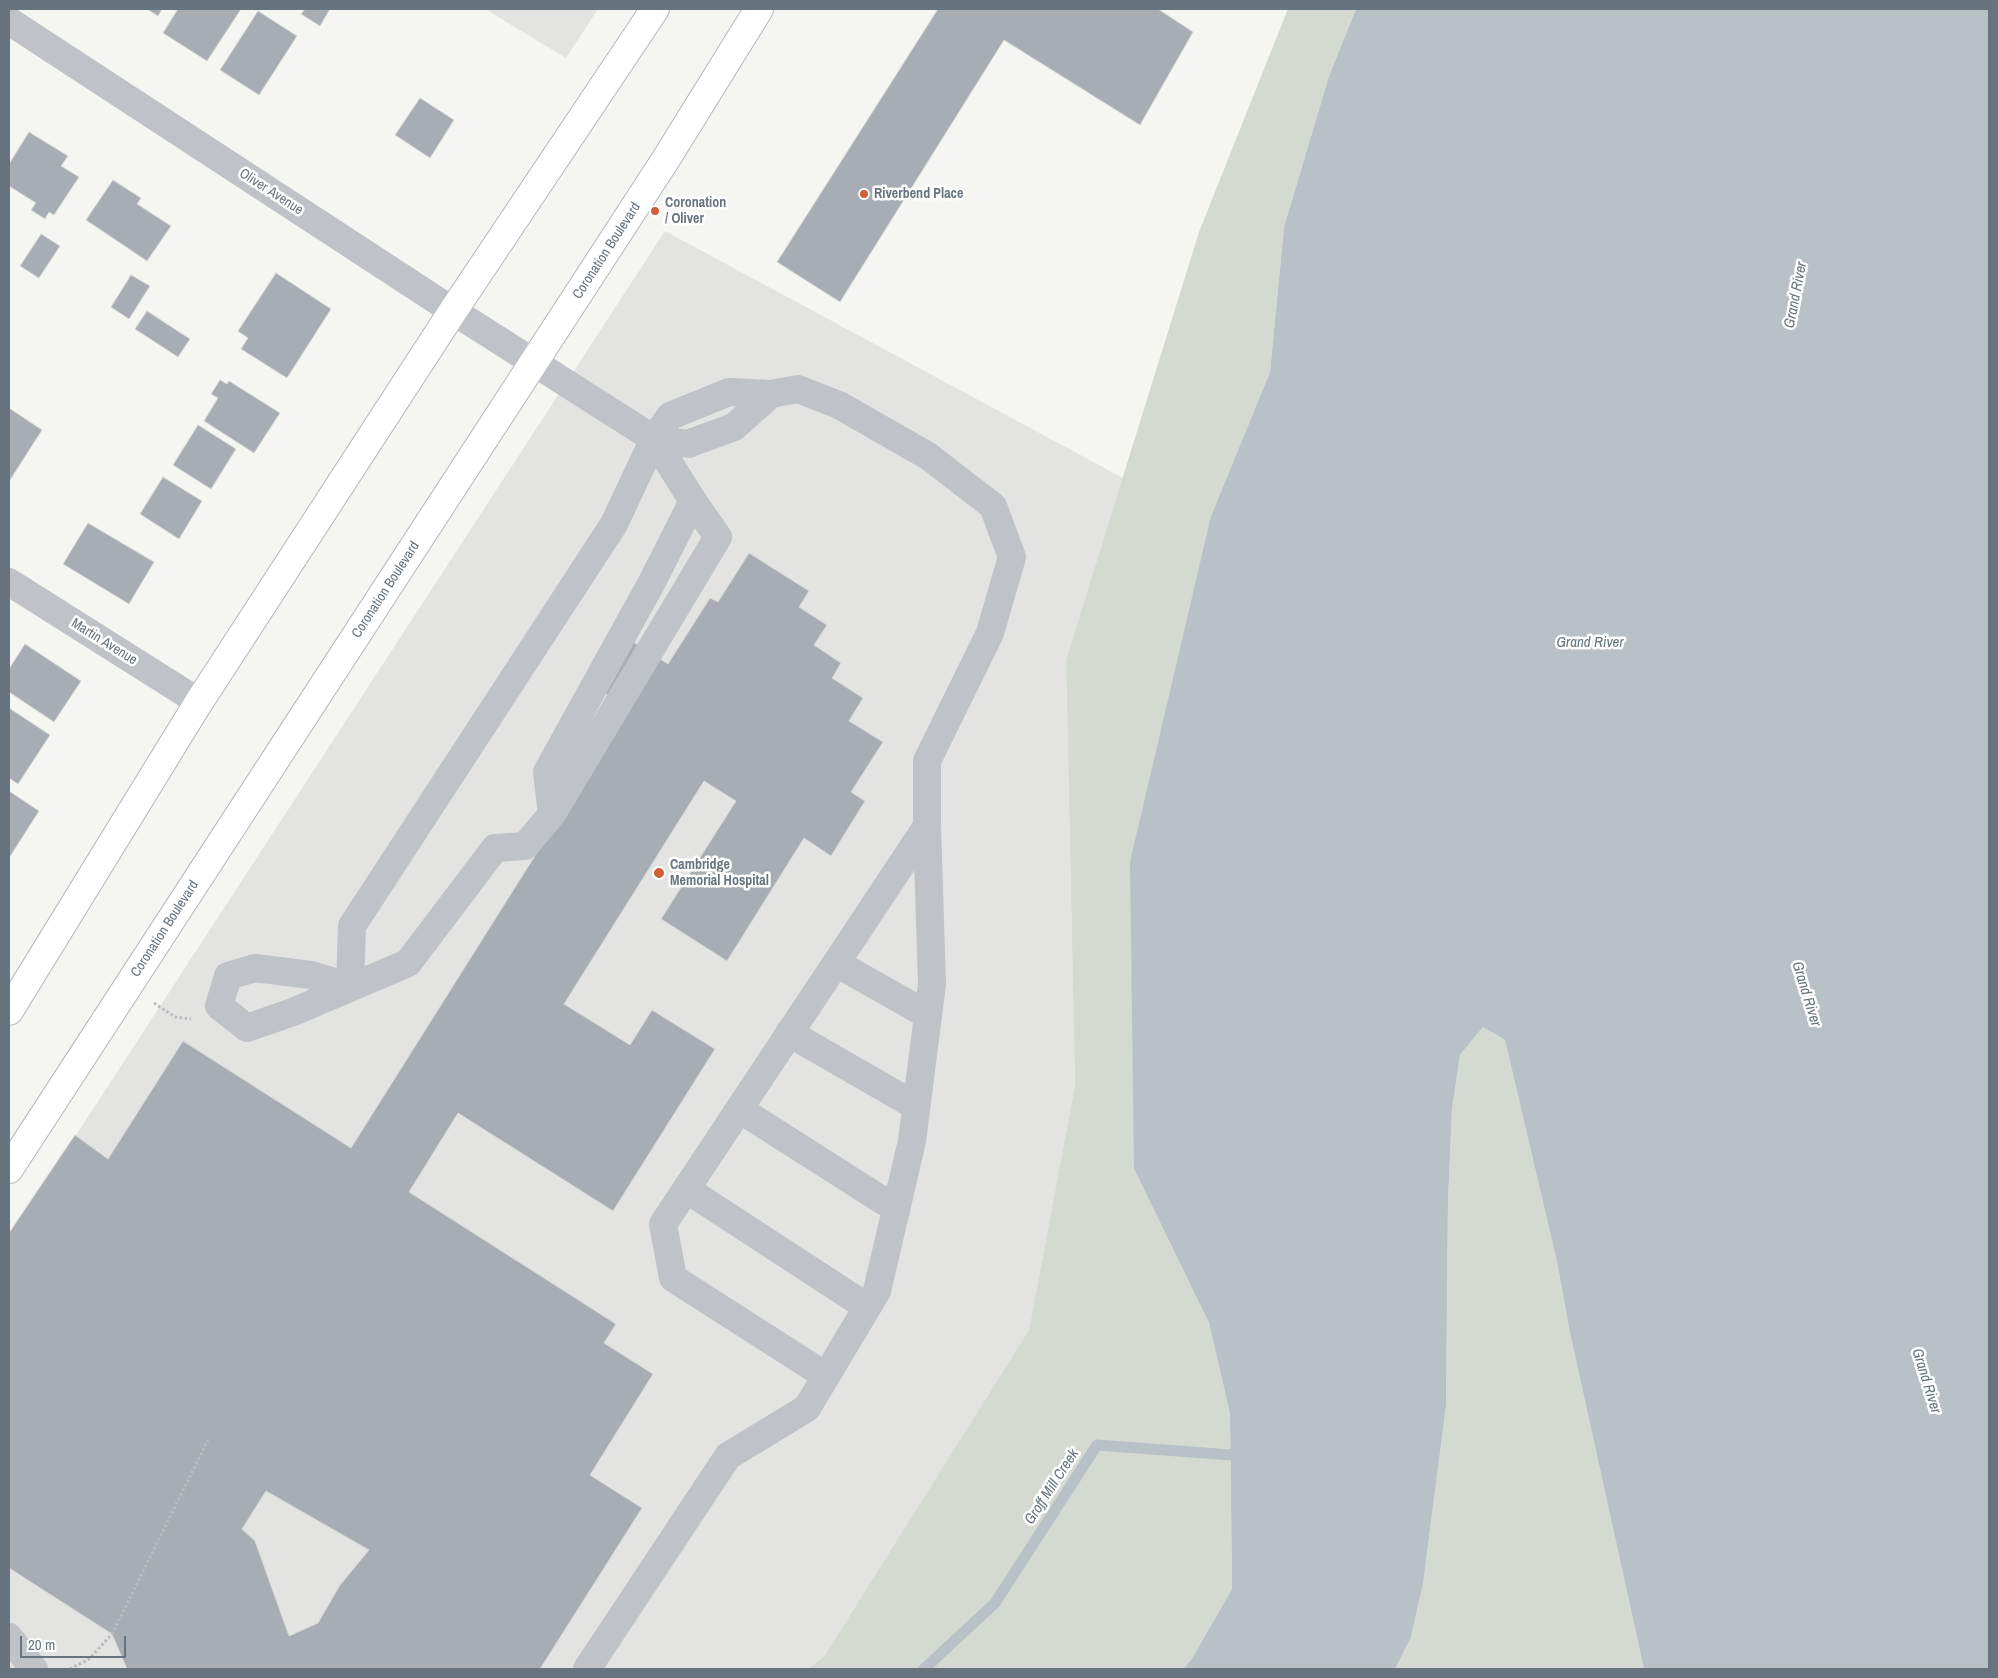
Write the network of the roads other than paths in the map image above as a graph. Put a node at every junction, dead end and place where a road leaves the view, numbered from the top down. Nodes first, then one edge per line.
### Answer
1 (655, 9) edge
2 (759, 9) edge
3 (9, 21) edge
4 (453, 312) junction
5 (534, 363) junction
6 (654, 439) junction
7 (693, 501) junction
8 (9, 582) edge
9 (199, 702) junction
10 (552, 814) junction
11 (927, 826) junction
12 (836, 963) junction
13 (9, 1012) edge
14 (928, 1015) junction
15 (789, 1033) junction
16 (916, 1106) junction
17 (739, 1109) junction
18 (9, 1169) edge
19 (686, 1189) junction
20 (896, 1209) junction
21 (867, 1307) junction
22 (826, 1376) junction
23 (12, 1646) edge
24 (34, 1669) edge
25 (587, 1669) edge

1 - 4 main road
2 - 5 main road, Coronation Boulevard
3 - 4 street, Oliver Avenue
4 - 5 street, Oliver Avenue
4 - 9 main road
5 - 6 street, Oliver Avenue
5 - 18 main road, Coronation Boulevard
6 - 7 street
6 - 10 street
6 - 11 street
7 - 10 street
7 - 10 street
8 - 9 street, Martin Avenue
9 - 13 main road
11 - 12 street
11 - 14 street
12 - 14 street
12 - 15 street
14 - 16 street
15 - 16 street
15 - 17 street
16 - 20 street
17 - 19 street
17 - 20 street
19 - 21 street
19 - 22 street
20 - 21 street
21 - 22 street
22 - 25 street
23 - 24 street

